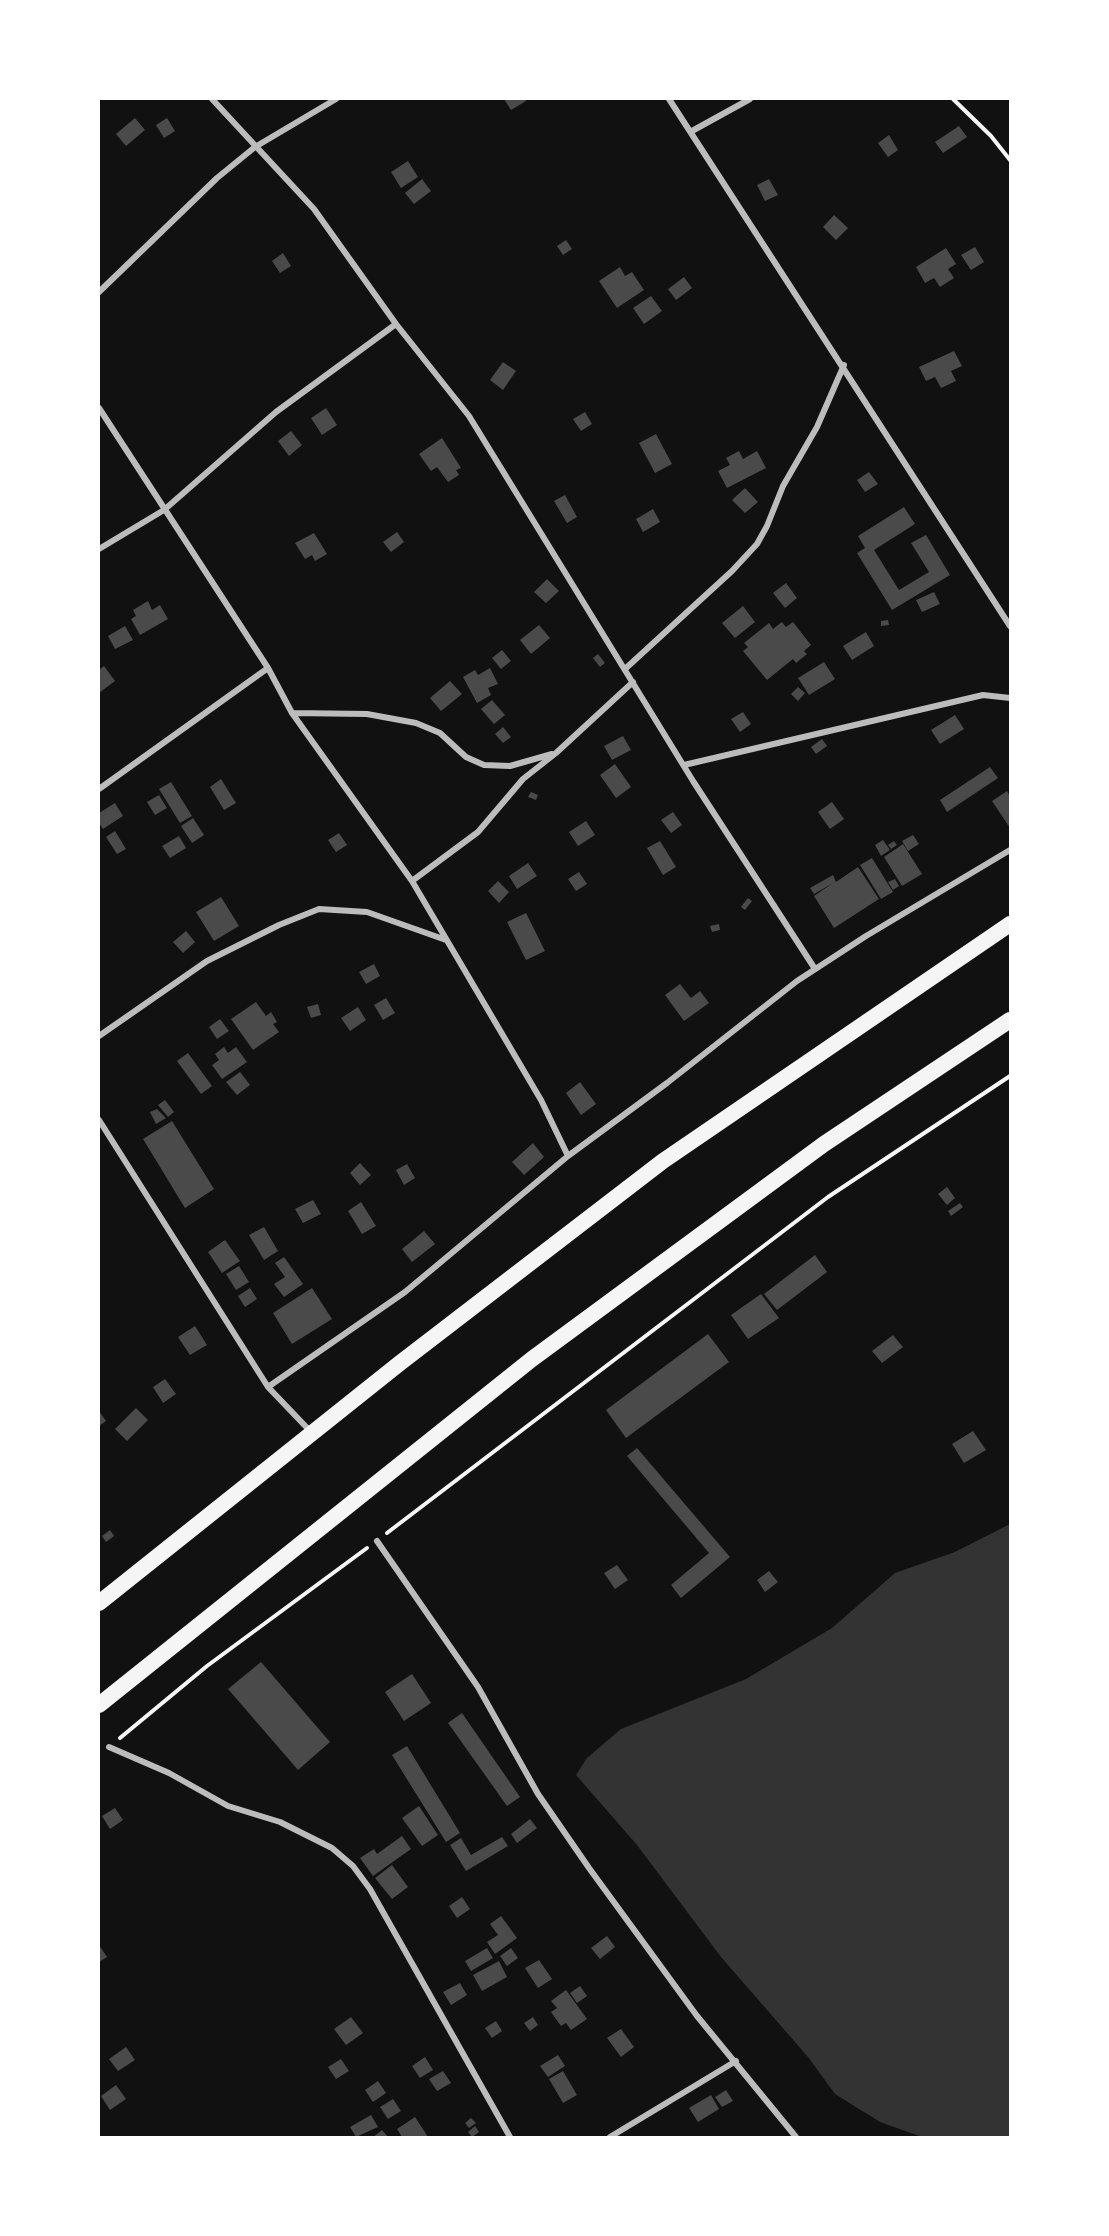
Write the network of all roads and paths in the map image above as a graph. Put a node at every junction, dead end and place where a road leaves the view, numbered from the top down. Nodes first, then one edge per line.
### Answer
1 (212, 99) edge
2 (336, 99) edge
3 (669, 99) edge
4 (750, 99) edge
5 (953, 99) edge
6 (692, 131) junction
7 (255, 147) junction
8 (1010, 160) edge
9 (99, 292) edge
10 (396, 324) junction
11 (844, 365) junction
12 (99, 408) edge
13 (164, 510) junction
14 (99, 549) edge
15 (1010, 626) edge
16 (268, 668) junction
17 (626, 669) junction
18 (633, 682) junction
19 (1010, 698) edge
20 (292, 713) junction
21 (556, 753) junction
22 (684, 765) junction
23 (99, 789) edge
24 (1010, 850) edge
25 (412, 881) junction
26 (1010, 924) edge
27 (446, 940) junction
28 (814, 969) junction
29 (1010, 1020) edge
30 (99, 1036) edge
31 (1010, 1076) edge
32 (99, 1120) edge
33 (568, 1156) junction
34 (268, 1388) junction
35 (312, 1433) junction
36 (377, 1540) junction
37 (99, 1603) edge
38 (99, 1705) edge
39 (109, 1748) joint
40 (736, 2061) junction
41 (510, 2137) edge
42 (610, 2137) edge
43 (796, 2137) edge

1 - 7 street
2 - 7 street
3 - 6 street
4 - 6 street
5 - 8 path
6 - 11 street
7 - 9 street
7 - 10 street
10 - 13 street
10 - 17 street
11 - 15 street
11 - 17 street
12 - 13 street
13 - 14 street
13 - 16 street
16 - 20 street
16 - 23 street
17 - 18 street
18 - 21 street
18 - 22 street
19 - 22 street
20 - 21 street
20 - 25 street
21 - 25 street
22 - 28 street
24 - 28 street
25 - 27 street
26 - 35 highway
27 - 30 street
27 - 33 street
28 - 33 street
29 - 38 highway
31 - 36 path
32 - 34 street
33 - 34 street
34 - 35 street
35 - 37 highway
36 - 39 path
36 - 40 street
39 - 41 street
40 - 42 street
40 - 43 street

